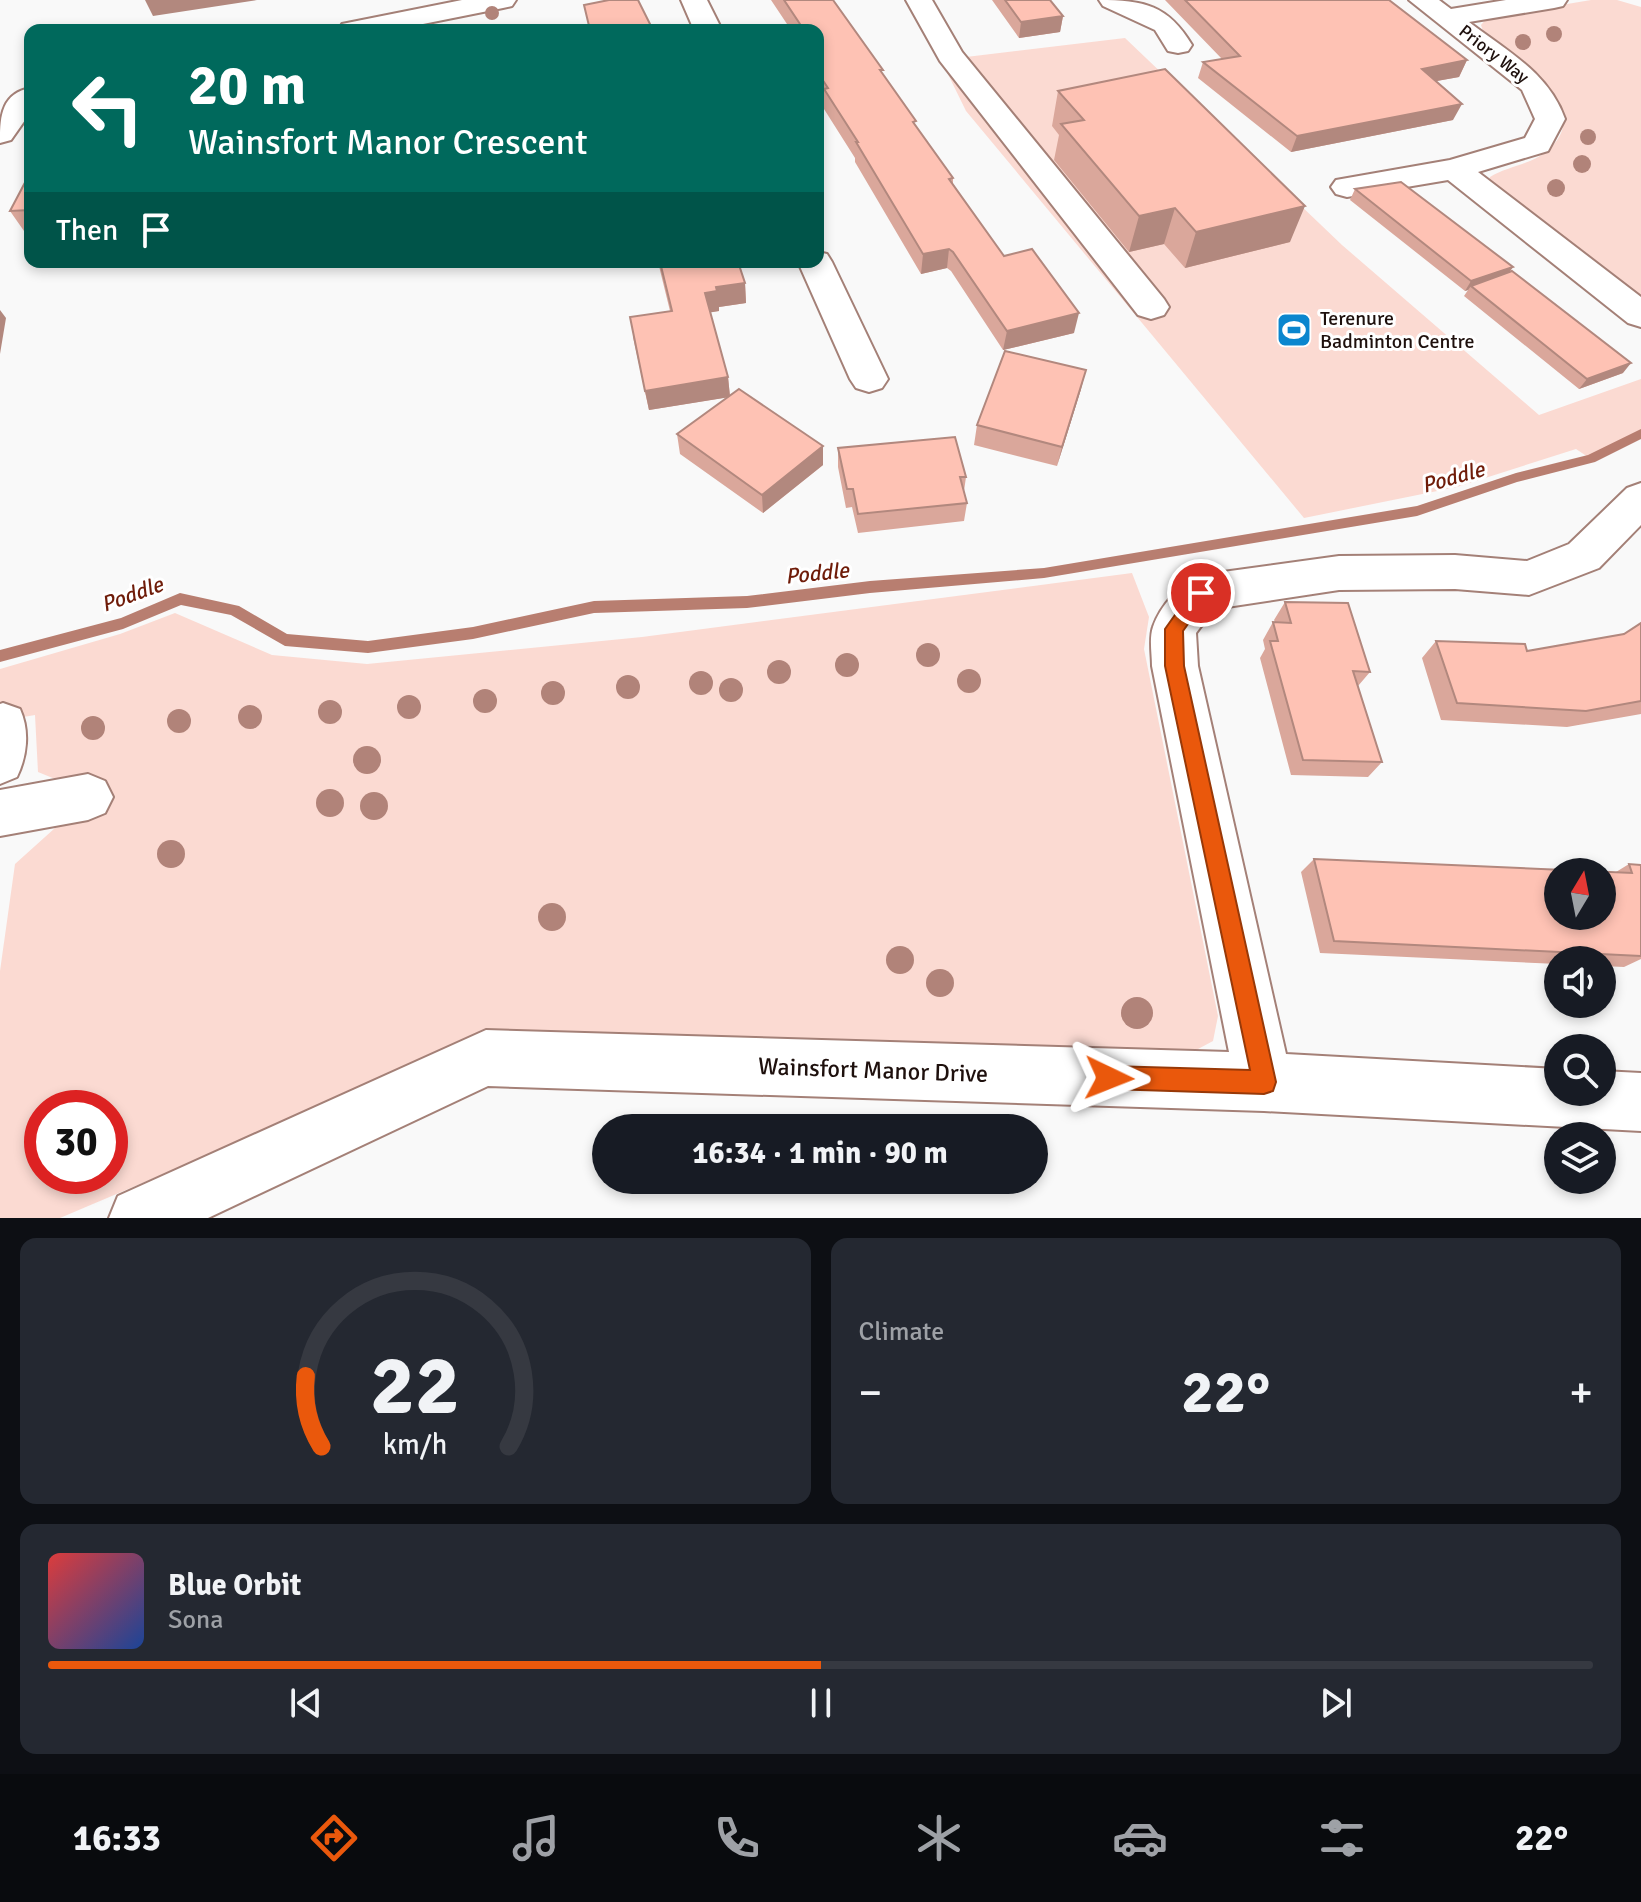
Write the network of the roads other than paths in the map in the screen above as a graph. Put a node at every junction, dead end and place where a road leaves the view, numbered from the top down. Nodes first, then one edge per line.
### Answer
1 (503, 0) edge
2 (694, 0) edge
3 (919, 0) edge
4 (1112, 0) edge
5 (1422, 0) edge
6 (1554, 0) edge
7 (1447, 18) junction
8 (382, 24) edge
9 (705, 24) edge
10 (1178, 45) dead end
11 (19, 99) edge
12 (0, 134) edge
13 (1454, 169) junction
14 (1347, 187) dead end
15 (818, 268) edge
16 (1151, 307) dead end
17 (1641, 315) edge
18 (869, 379) dead end
19 (1641, 499) edge
20 (88, 797) dead end
21 (0, 813) edge
22 (1264, 1082) junction
23 (1641, 1102) edge
24 (140, 1218) edge

1 - 8 street
2 - 9 street
3 - 16 street
4 - 10 street
5 - 7 street, Priory Way
6 - 7 street, Priory Way
7 - 13 street, Priory Way
11 - 12 street
13 - 14 street, Priory Way
13 - 17 street
15 - 18 street
19 - 22 street
20 - 21 street
22 - 23 street, Wainsfort Manor Drive
22 - 24 street, Wainsfort Manor Drive

